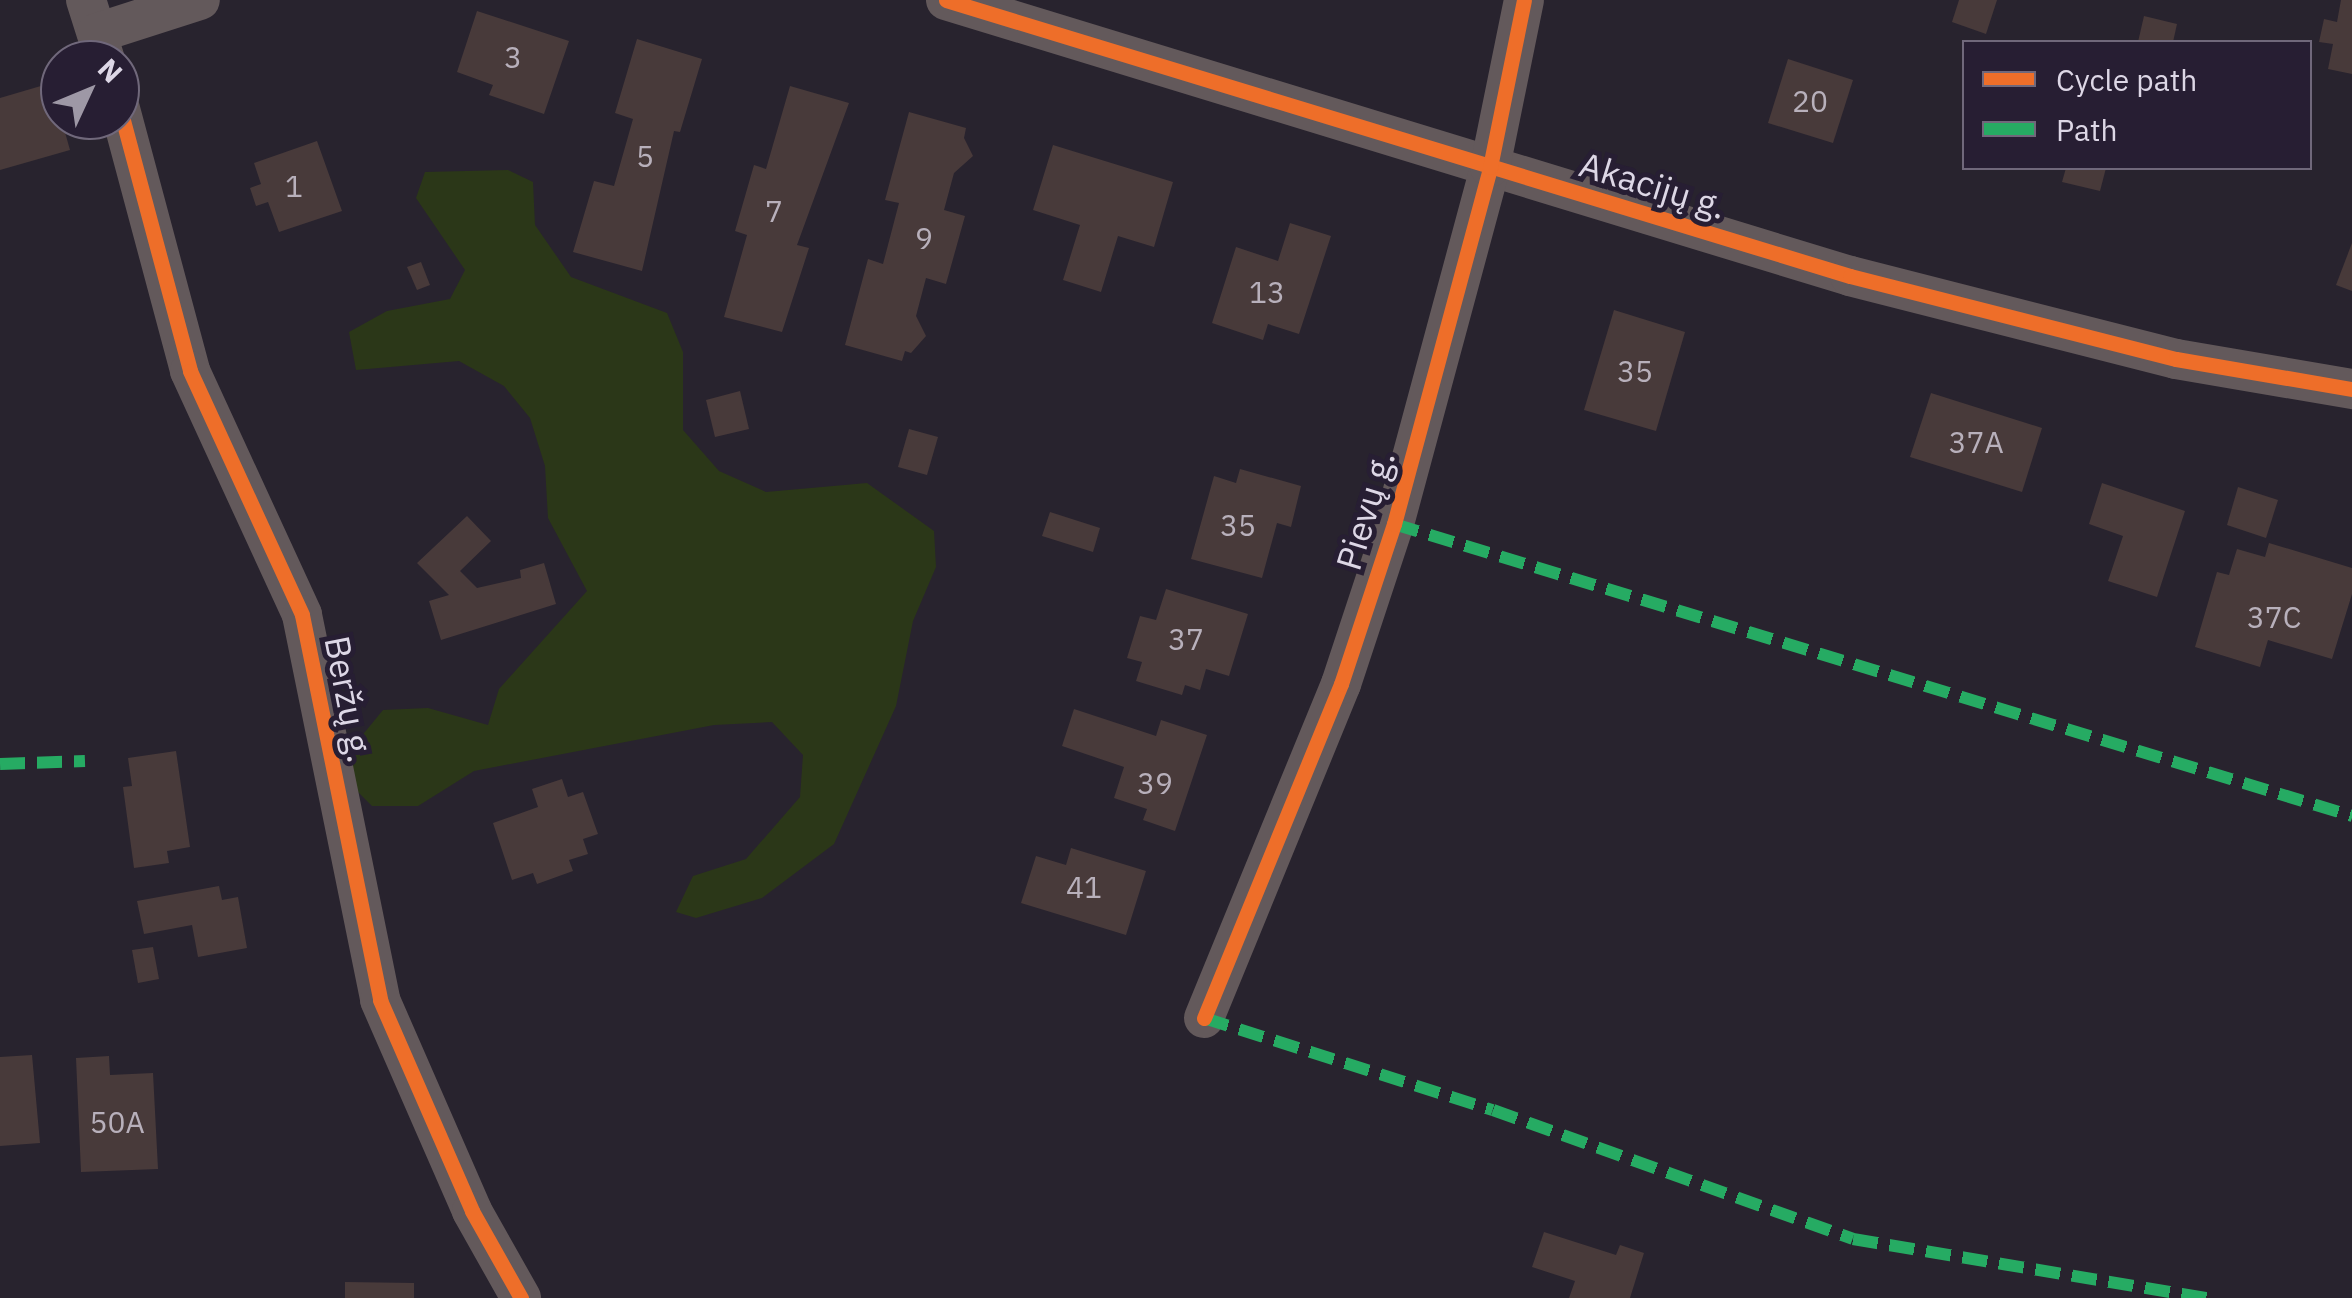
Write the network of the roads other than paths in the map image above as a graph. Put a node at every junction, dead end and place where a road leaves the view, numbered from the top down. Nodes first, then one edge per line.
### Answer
1 (200, 0) edge
2 (946, 0) edge
3 (1524, 0) edge
4 (96, 31) edge
5 (128, 140) edge
6 (1490, 167) junction
7 (2352, 389) edge
8 (1204, 1018) dead end
9 (521, 1298) edge

1 - 4 street
2 - 6 street, Akacijų g.
3 - 6 street, Pievų g.
5 - 9 street, Beržų g.
6 - 7 street, Akacijų g.
6 - 8 street, Pievų g.

